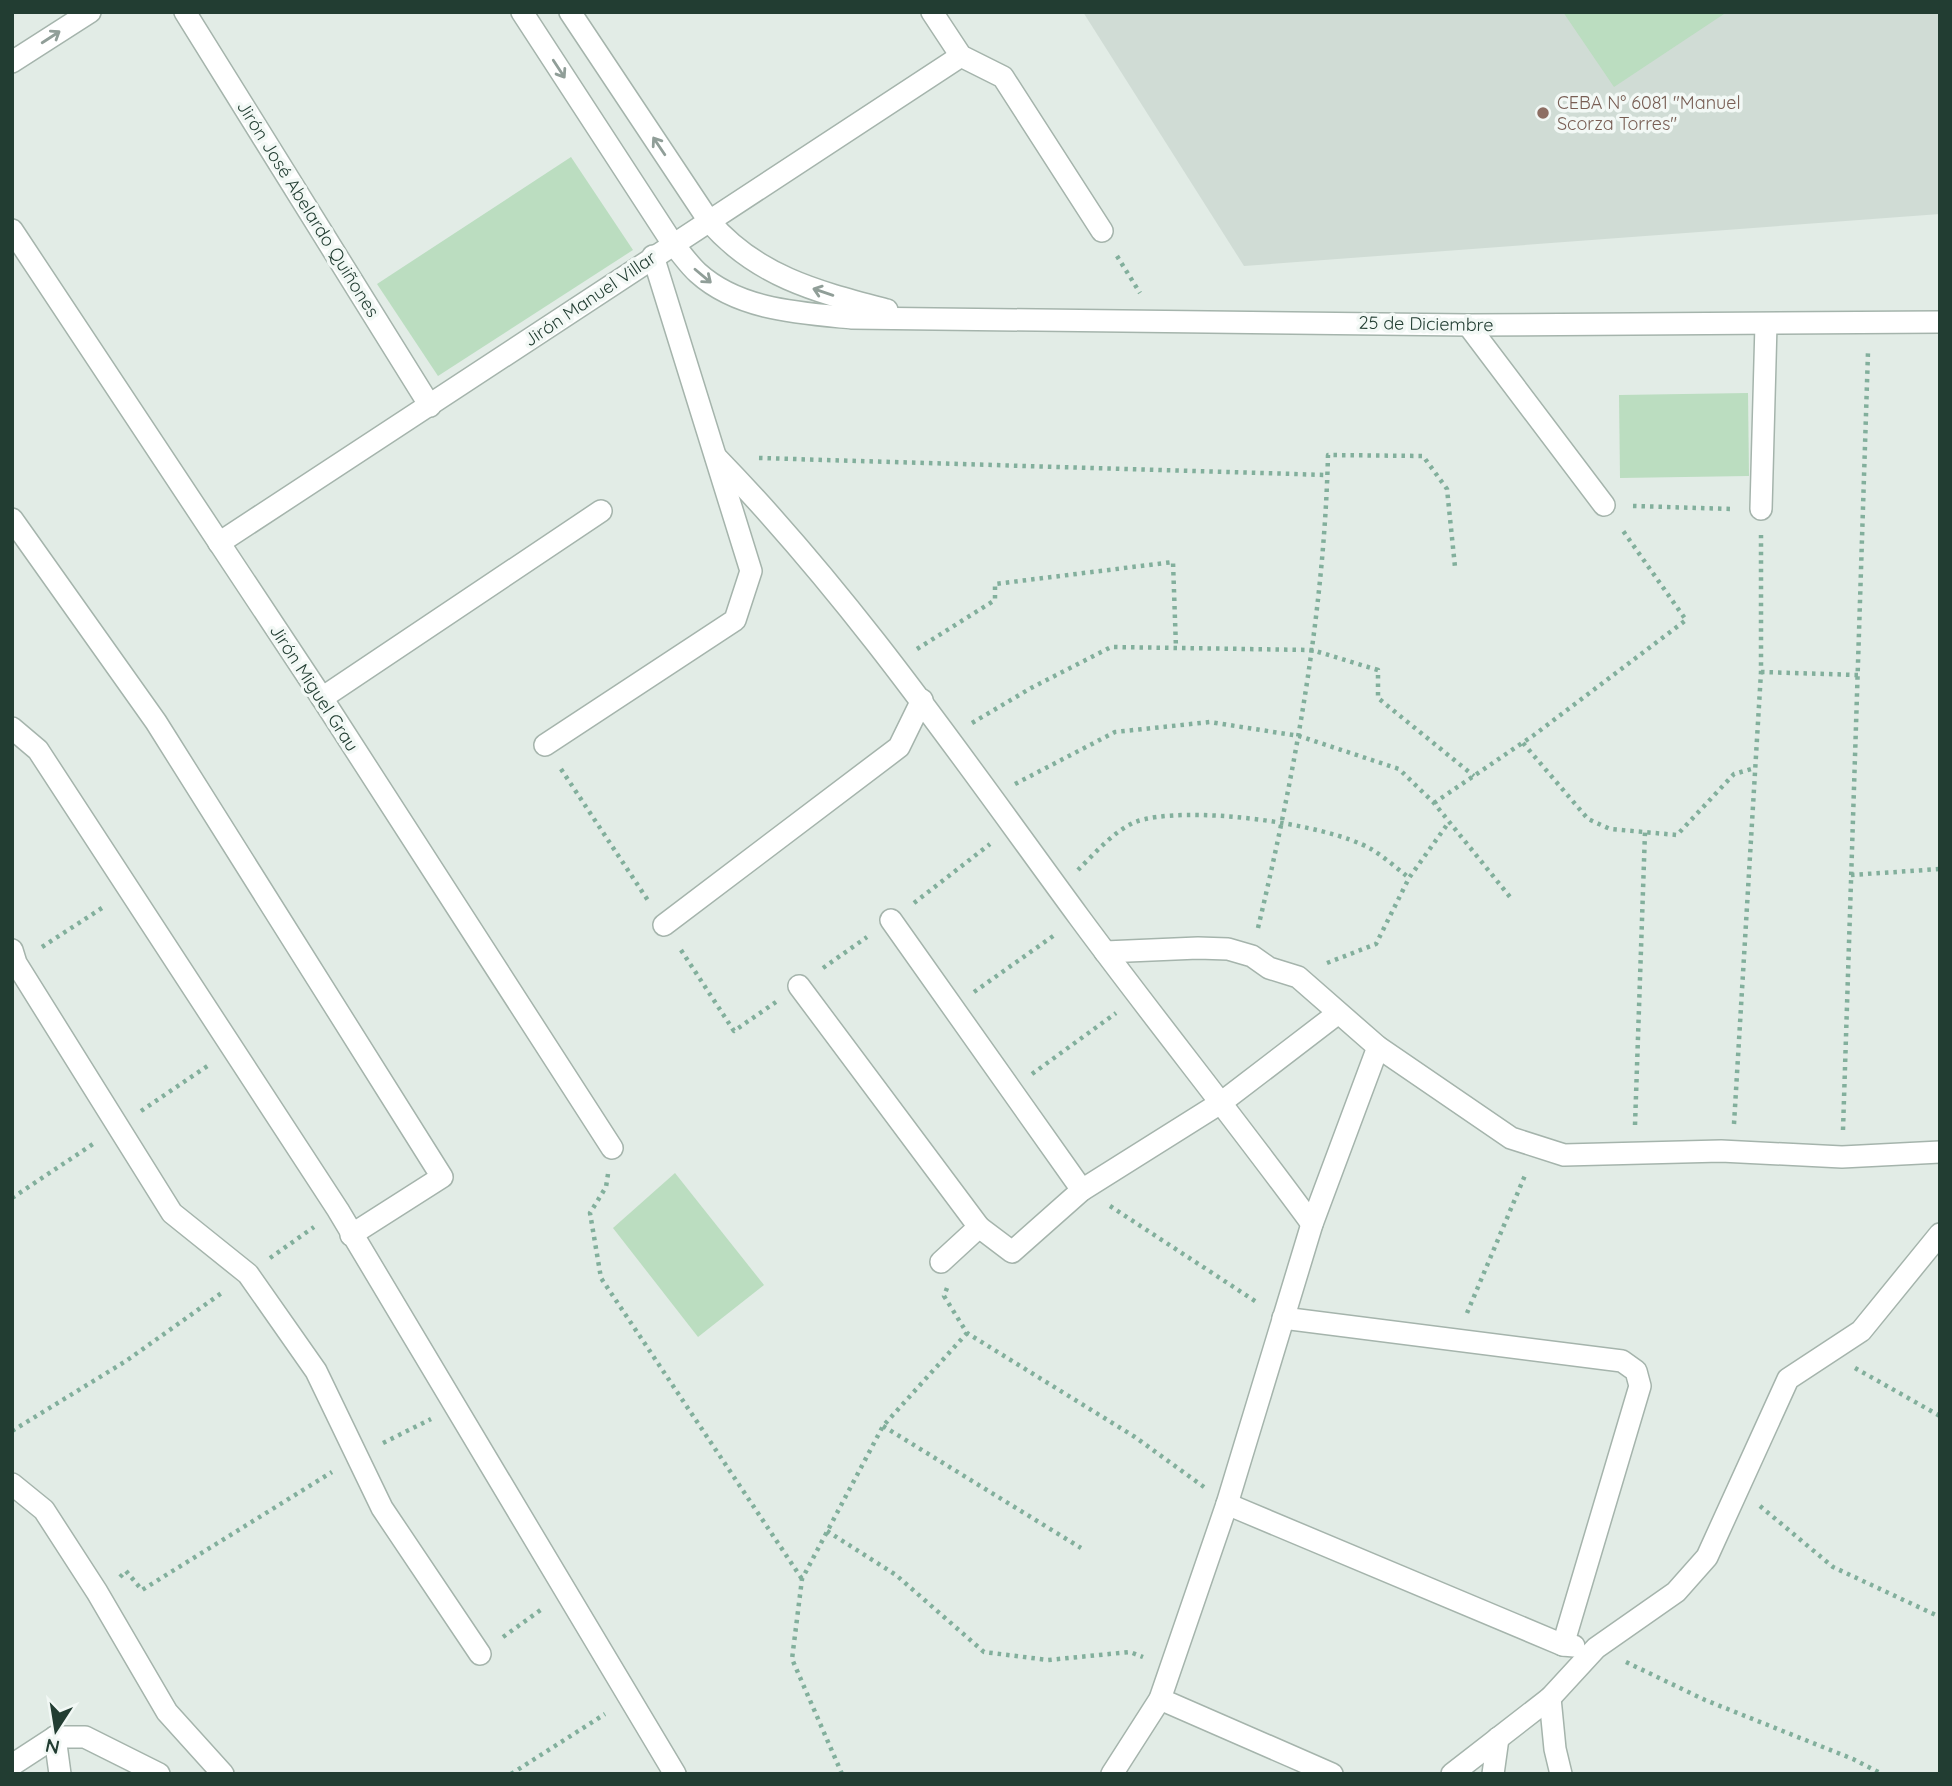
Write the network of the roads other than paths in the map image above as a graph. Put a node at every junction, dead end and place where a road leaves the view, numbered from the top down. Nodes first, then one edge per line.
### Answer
1 (90, 12) edge
2 (185, 12) edge
3 (522, 12) edge
4 (570, 12) edge
5 (932, 12) edge
6 (961, 55) junction
7 (12, 62) edge
8 (709, 221) junction
9 (12, 230) edge
10 (1102, 231) road end
11 (673, 244) junction
12 (653, 256) junction
13 (913, 317) junction
14 (1940, 322) edge
15 (1766, 324) junction
16 (1468, 325) junction
17 (430, 406) junction
18 (716, 457) junction
19 (1604, 505) road end
20 (1761, 509) road end
21 (601, 511) dead end
22 (12, 519) edge
23 (219, 542) junction
24 (322, 698) junction
25 (922, 700) junction
26 (12, 728) edge
27 (545, 745) road end
28 (891, 920) dead end
29 (664, 925) road end
30 (1105, 952) junction
31 (14, 957) edge
32 (799, 986) dead end
33 (1337, 1014) junction
34 (1378, 1046) junction
35 (1223, 1102) junction
36 (612, 1148) road end
37 (1940, 1152) edge
38 (1082, 1190) junction
39 (1312, 1224) junction
40 (979, 1227) junction
41 (1940, 1234) edge
42 (351, 1235) junction
43 (941, 1262) road end
44 (1283, 1318) junction
45 (12, 1484) edge
46 (1227, 1504) junction
47 (1563, 1645) junction
48 (1597, 1648) junction
49 (480, 1654) road end
50 (1550, 1698) junction
51 (1160, 1699) junction
52 (55, 1737) junction
53 (1498, 1738) junction
54 (12, 1765) edge
55 (60, 1774) edge
56 (159, 1774) edge
57 (223, 1774) edge
58 (675, 1774) edge
59 (1112, 1774) edge
60 (1332, 1774) edge
61 (1452, 1774) edge
62 (1493, 1774) edge
63 (1561, 1774) edge

7 -> 1 street
2 - 17 street, Jirón José Abelardo Quiñones
3 -> 11 street
8 -> 4 street
5 - 6 street
6 - 8 street, Jirón Manuel Villar
6 - 10 street
8 - 11 street, Jirón Manuel Villar
13 -> 8 street
9 - 23 street, Jirón Miguel Grau
11 - 12 street, Jirón Manuel Villar
11 -> 13 street
12 - 17 street, Jirón Manuel Villar
12 - 18 street
13 - 16 street, 25 de Diciembre
14 - 15 street, 25 de Diciembre
15 - 16 street, 25 de Diciembre
15 - 20 street
16 - 19 street
17 - 23 street, Jirón Manuel Villar
18 - 25 street
18 - 27 street
21 - 24 street
22 - 42 street
23 - 24 street, Jirón Miguel Grau
24 - 36 street, Jirón Miguel Grau
25 - 29 street
25 - 30 street
26 - 42 street
28 - 38 street
30 - 33 street
30 - 35 street
31 - 49 street
32 - 40 street
33 - 34 street
33 - 35 street
34 - 37 street
34 - 39 street
35 - 38 street
35 - 39 street
38 - 40 street
39 - 44 street
40 - 43 street
41 - 48 street
42 - 58 street
44 - 46 street
44 - 47 street
45 - 57 street
46 - 47 street
46 - 51 street
47 - 48 street
48 - 50 street
50 - 53 street
50 - 63 street
51 - 59 street
51 - 60 street
52 - 54 street
52 - 55 street
52 - 56 street
53 - 61 street
53 - 62 street

